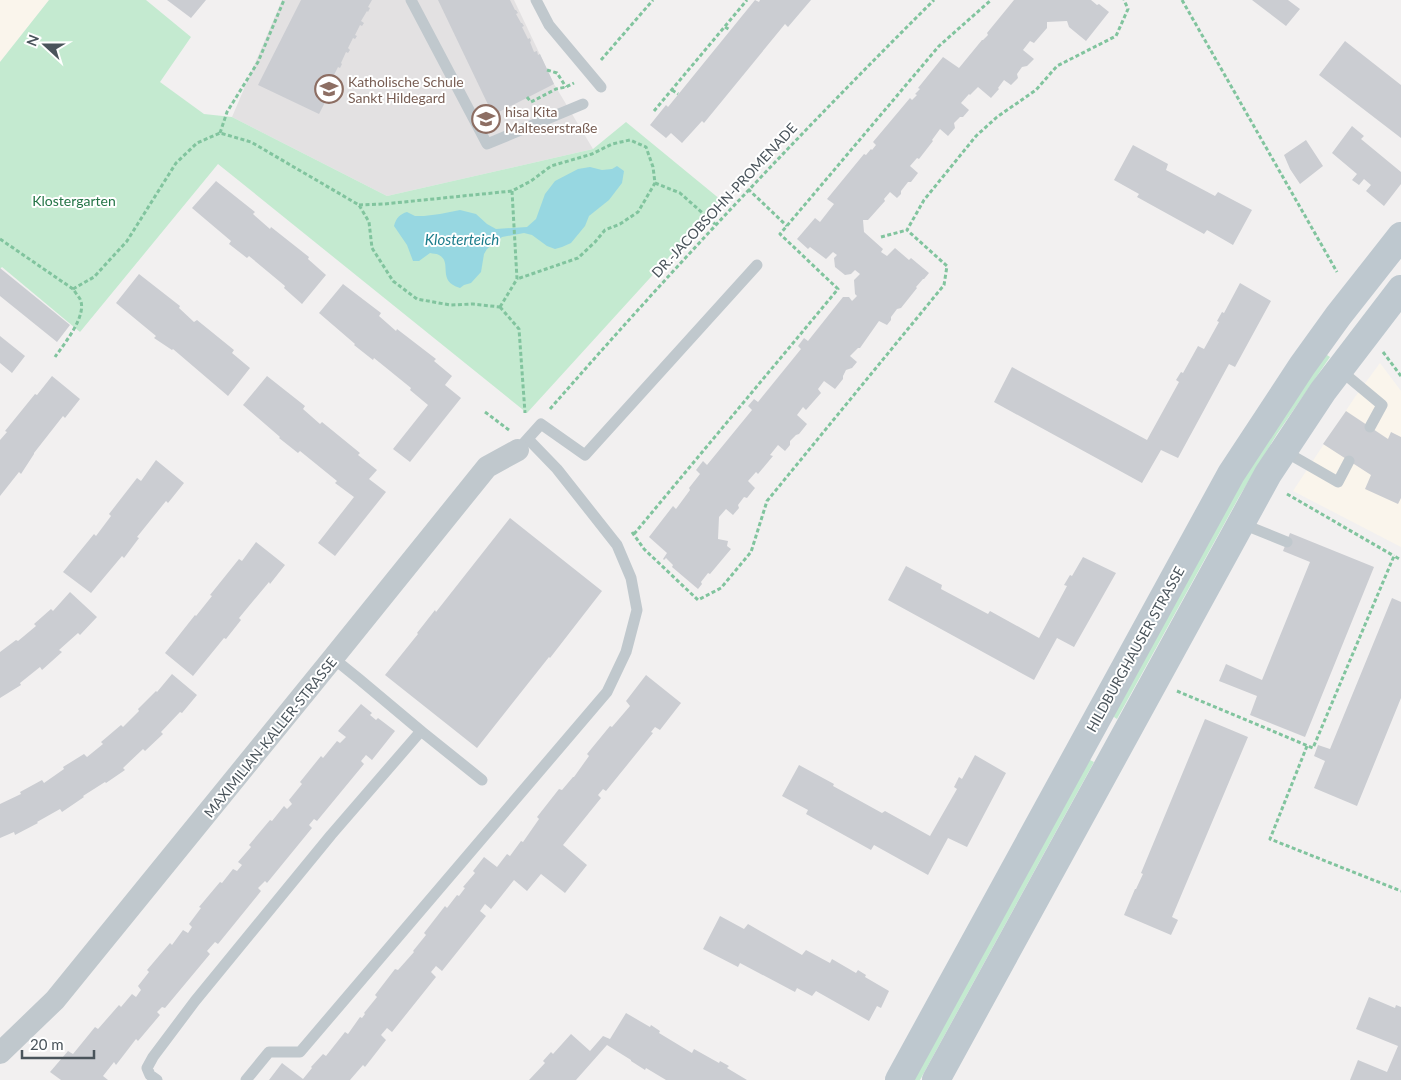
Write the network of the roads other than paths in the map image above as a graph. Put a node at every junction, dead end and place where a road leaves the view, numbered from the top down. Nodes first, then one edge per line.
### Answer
1 (411, 0) edge
2 (536, 0) edge
3 (601, 87) dead end
4 (583, 104) dead end
5 (1401, 236) edge
6 (757, 265) dead end
7 (1401, 289) edge
8 (1339, 369) junction
9 (1370, 427) dead end
10 (523, 444) junction
11 (1284, 450) junction
12 (1349, 462) dead end
13 (1240, 523) junction
14 (1287, 542) dead end
15 (333, 658) junction
16 (421, 731) junction
17 (1104, 738) junction
18 (482, 780) dead end
19 (0, 1053) edge
20 (158, 1080) edge
21 (246, 1080) edge
22 (899, 1080) edge
23 (936, 1080) edge

1 - 4 lane
2 - 3 lane
5 - 17 main road, HILDBURGHAUSER STRASSE
6 - 10 lane, MAXIMILIAN-KALLER-STRASSE
7 - 8 main road, HILDBURGHAUSER STRASSE
8 - 9 lane
8 - 11 main road, HILDBURGHAUSER STRASSE
10 - 15 street, MAXIMILIAN-KALLER-STRASSE
10 - 21 lane
11 - 12 lane
11 - 13 main road, HILDBURGHAUSER STRASSE
13 - 14 lane
13 - 17 main road, HILDBURGHAUSER STRASSE
15 - 16 lane
15 - 19 street, MAXIMILIAN-KALLER-STRASSE
16 - 18 lane
16 - 20 lane
17 - 22 main road, HILDBURGHAUSER STRASSE
17 - 23 main road, HILDBURGHAUSER STRASSE

